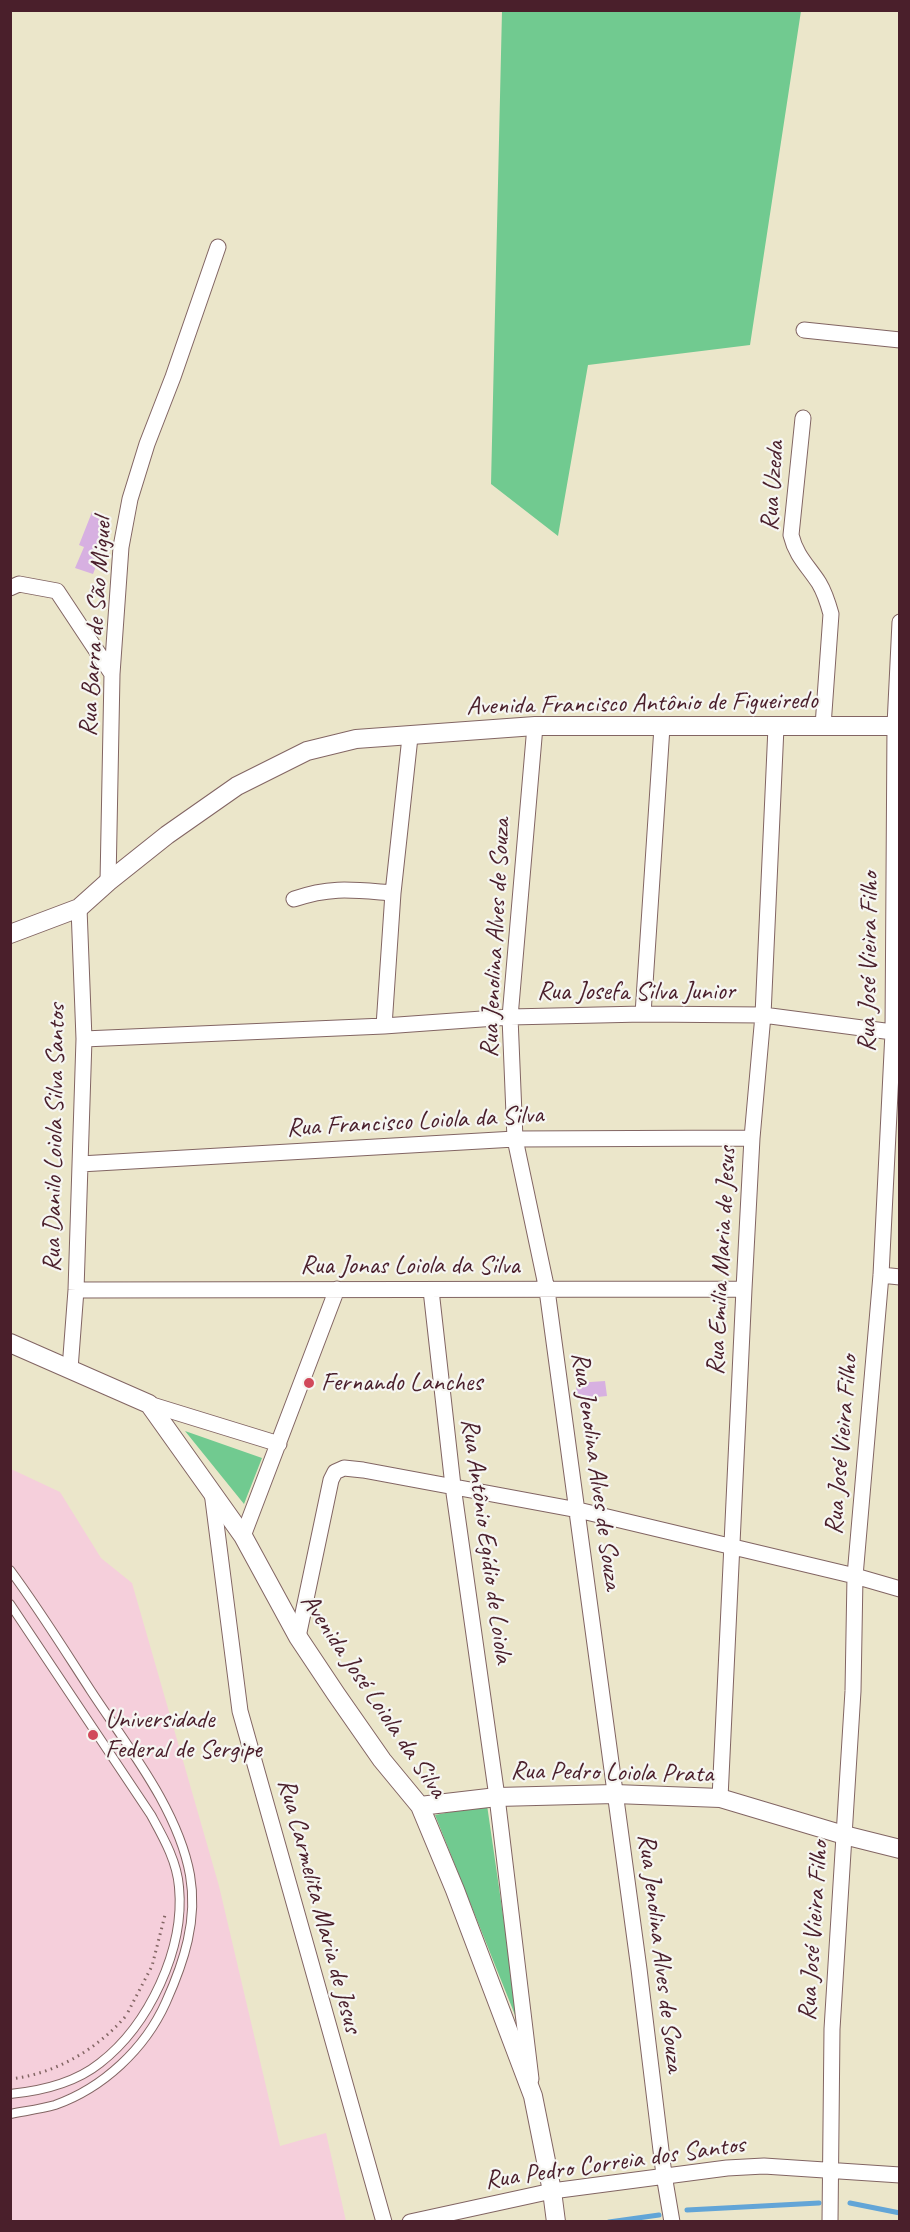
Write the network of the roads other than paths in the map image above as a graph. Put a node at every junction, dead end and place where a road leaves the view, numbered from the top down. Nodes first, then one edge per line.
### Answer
1 (218, 247) dead end
2 (804, 330) dead end
3 (900, 339) edge
4 (803, 418) dead end
5 (10, 588) edge
6 (900, 622) edge
7 (899, 641) edge
8 (112, 674) junction
9 (897, 725) edge
10 (535, 726) junction
11 (823, 726) junction
12 (662, 727) junction
13 (776, 727) junction
14 (410, 737) junction
15 (108, 882) junction
16 (393, 893) junction
17 (294, 899) dead end
18 (79, 908) junction
19 (10, 934) edge
20 (643, 1014) junction
21 (763, 1015) junction
22 (510, 1017) junction
23 (384, 1026) junction
24 (896, 1032) edge
25 (84, 1039) junction
26 (515, 1138) junction
27 (752, 1138) junction
28 (80, 1164) junction
29 (881, 1275) junction
30 (900, 1277) edge
31 (337, 1289) junction
32 (76, 1290) junction
33 (431, 1290) junction
34 (547, 1290) junction
35 (744, 1290) junction
36 (10, 1343) edge
37 (70, 1369) junction
38 (149, 1404) junction
39 (279, 1444) junction
40 (453, 1486) junction
41 (212, 1492) junction
42 (578, 1510) junction
43 (243, 1536) junction
44 (731, 1547) junction
45 (10, 1570) edge
46 (855, 1576) junction
47 (900, 1589) edge
48 (10, 1604) edge
49 (298, 1637) junction
50 (615, 1794) junction
51 (497, 1797) junction
52 (720, 1798) junction
53 (420, 1806) junction
54 (844, 1835) junction
55 (900, 1849) edge
56 (10, 2094) edge
57 (533, 2096) junction
58 (10, 2114) edge
59 (830, 2170) junction
60 (664, 2175) junction
61 (900, 2175) edge
62 (552, 2191) junction
63 (830, 2218) edge
64 (384, 2222) edge
65 (410, 2222) edge
66 (556, 2222) edge
67 (672, 2222) edge

1 - 8 street, Rua Barra de São Miguel
2 - 3 street
4 - 11 street, Rua Uzeda
5 - 8 street
6 - 7 street, Rua José Vieira Filho
7 - 9 street, Rua José Vieira Filho
8 - 15 street, Rua Barra de São Miguel
9 - 11 street, Avenida Francisco Antônio de Figueiredo
9 - 24 street, Rua José Vieira Filho
10 - 12 street, Avenida Francisco Antônio de Figueiredo
10 - 14 street, Avenida Francisco Antônio de Figueiredo
10 - 22 street, Rua Jenolina Alves de Souza
11 - 13 street, Avenida Francisco Antônio de Figueiredo
12 - 13 street, Avenida Francisco Antônio de Figueiredo
12 - 20 street
13 - 21 street, Rua Emilia Maria de Jesus
14 - 15 street, Avenida Francisco Antônio de Figueiredo
14 - 16 street
15 - 18 street, Avenida Francisco Antônio de Figueiredo
16 - 17 street
16 - 23 street
18 - 19 street, Avenida Francisco Antônio de Figueiredo
18 - 25 street, Rua Danilo Loiola Silva Santos
20 - 21 street, Rua Josefa Silva Junior
20 - 22 street, Rua Josefa Silva Junior
21 - 24 street, Rua Josefa Silva Junior
21 - 27 street, Rua Emilia Maria de Jesus
22 - 23 street, Rua Josefa Silva Junior
22 - 26 street, Rua Jenolina Alves de Souza
23 - 25 street, Rua Josefa Silva Junior
24 - 29 street, Rua José Vieira Filho
25 - 28 street, Rua Danilo Loiola Silva Santos
26 - 27 street, Rua Francisco Loiola da Silva
26 - 28 street, Rua Francisco Loiola da Silva
26 - 34 street, Rua Jenolina Alves de Souza
27 - 35 street, Rua Emilia Maria de Jesus
28 - 32 street, Rua Danilo Loiola Silva Santos
29 - 30 street
29 - 46 street, Rua José Vieira Filho
31 - 32 street, Rua Jonas Loiola da Silva
31 - 33 street, Rua Jonas Loiola da Silva
31 - 39 street
32 - 37 street, Rua Danilo Loiola Silva Santos
33 - 34 street, Rua Jonas Loiola da Silva
33 - 40 street, Rua Antônio Egídio de Loiola
34 - 35 street, Rua Jonas Loiola da Silva
34 - 42 street, Rua Jenolina Alves de Souza
35 - 44 street, Rua Emilia Maria de Jesus
36 - 37 street
37 - 38 street
38 - 39 street
38 - 41 street, Avenida José Loiola da Silva
39 - 43 street
40 - 42 street
40 - 49 street
40 - 51 street, Rua Antônio Egídio de Loiola
41 - 43 street, Avenida José Loiola da Silva
41 - 64 street, Rua Carmelita Maria de Jesus
42 - 44 street
42 - 50 street, Rua Jenolina Alves de Souza
43 - 49 street, Avenida José Loiola da Silva
44 - 46 street
44 - 52 street, Rua Emilia Maria de Jesus
45 - 58 lane
46 - 47 street
46 - 54 street, Rua José Vieira Filho
48 - 56 lane
49 - 53 street, Avenida José Loiola da Silva
50 - 51 street, Rua Pedro Loiola Prata
50 - 52 street, Rua Pedro Loiola Prata
50 - 60 street, Rua Jenolina Alves de Souza
51 - 53 street, Rua Pedro Loiola Prata
51 - 57 street, Rua Antônio Egídio de Loiola
52 - 54 street, Rua Pedro Loiola Prata
53 - 57 street, Avenida José Loiola da Silva
54 - 55 street, Rua Pedro Loiola Prata
54 - 59 street, Rua José Vieira Filho
57 - 62 street, Avenida José Loiola da Silva
59 - 60 street, Rua Pedro Correia dos Santos
59 - 61 street, Rua Pedro Correia dos Santos
59 - 63 street, Rua José Vieira Filho
60 - 62 street, Rua Pedro Correia dos Santos
60 - 67 street, Rua Jenolina Alves de Souza
62 - 65 street, Rua Pedro Correia dos Santos
62 - 66 street, Avenida José Loiola da Silva

